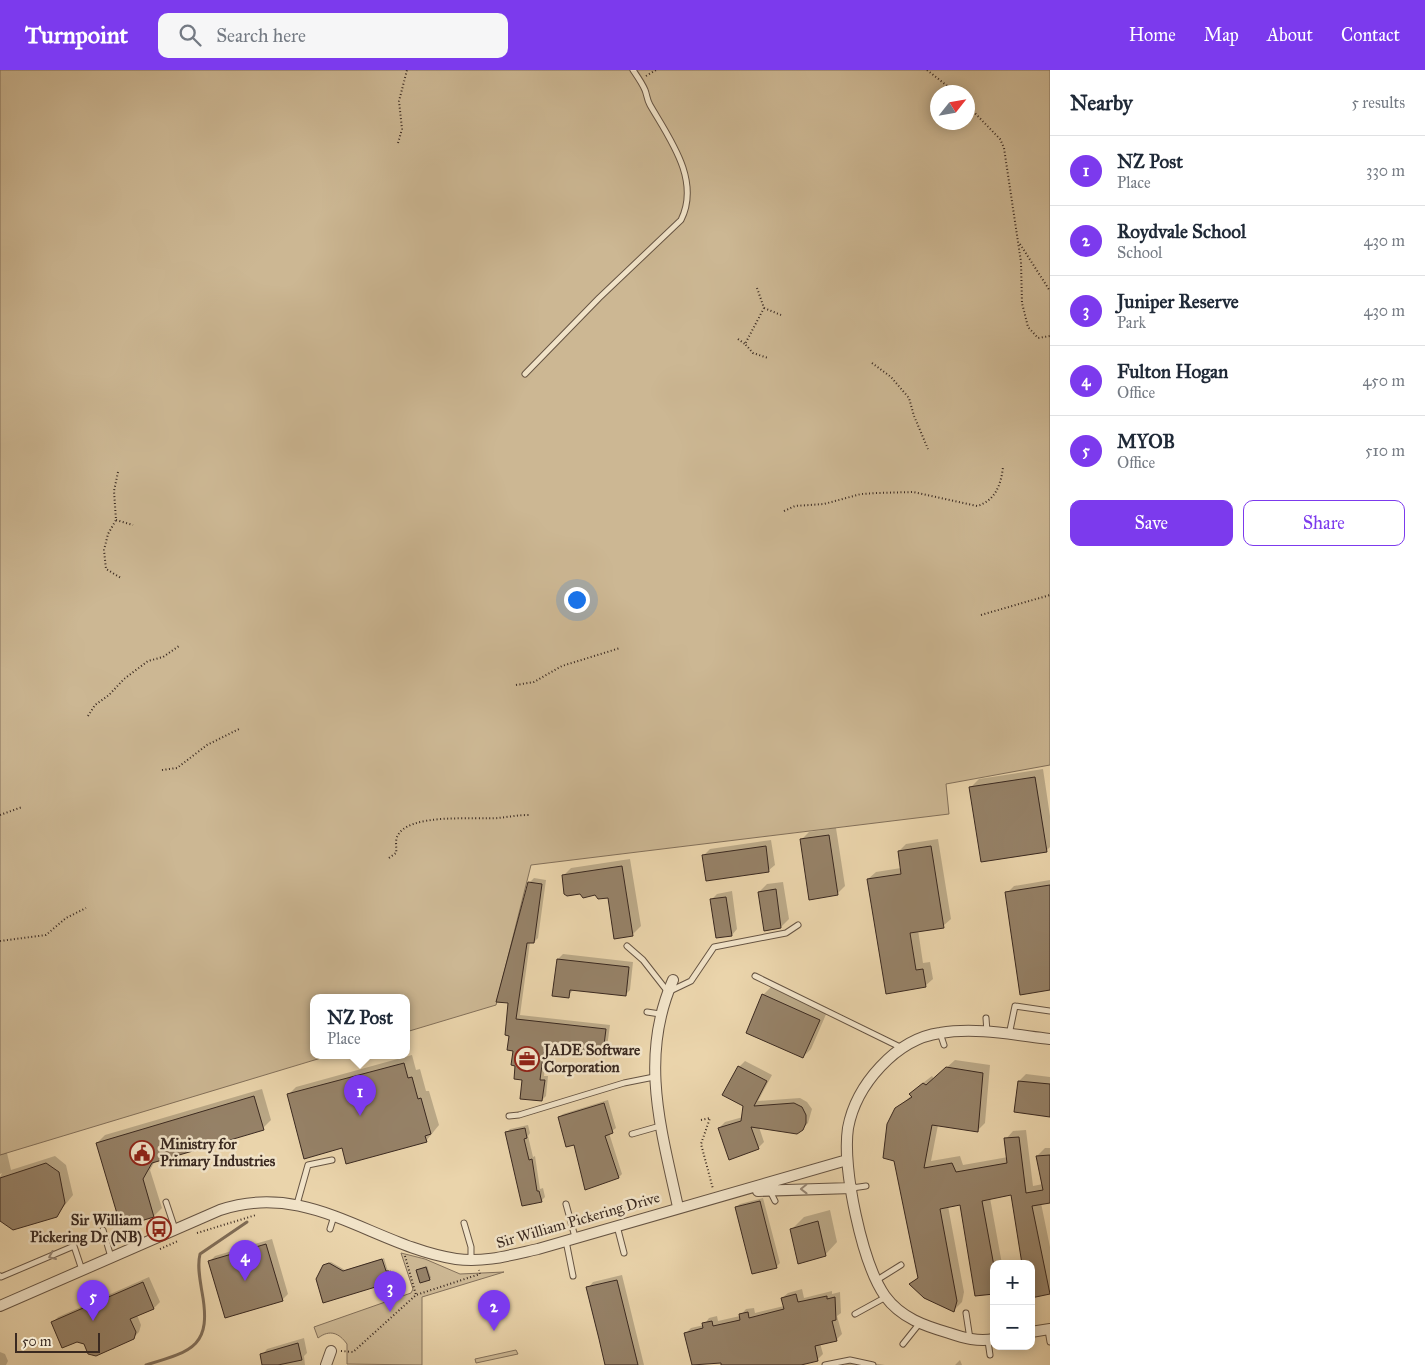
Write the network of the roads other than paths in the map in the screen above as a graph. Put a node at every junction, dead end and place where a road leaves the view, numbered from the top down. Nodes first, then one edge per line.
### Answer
1 (633, 70) edge
2 (525, 374) dead end
3 (798, 925) dead end
4 (749, 932) dead end
5 (750, 939) junction
6 (628, 946) dead end
7 (755, 976) dead end
8 (674, 980) dead end
9 (668, 992) junction
10 (1050, 1011) edge
11 (647, 1012) dead end
12 (660, 1014) junction
13 (986, 1018) dead end
14 (987, 1032) junction
15 (940, 1033) junction
16 (1009, 1035) junction
17 (1050, 1039) edge
18 (944, 1045) dead end
19 (900, 1047) junction
20 (654, 1077) junction
21 (509, 1116) dead end
22 (660, 1126) junction
23 (632, 1134) dead end
24 (332, 1160) dead end
25 (847, 1160) junction
26 (866, 1186) dead end
27 (852, 1188) junction
28 (770, 1190) junction
29 (744, 1191) junction
30 (775, 1200) dead end
31 (166, 1202) dead end
32 (297, 1204) junction
33 (566, 1204) dead end
34 (678, 1207) junction
35 (334, 1215) junction
36 (464, 1223) dead end
37 (617, 1226) junction
38 (103, 1230) dead end
39 (175, 1230) junction
40 (330, 1230) dead end
41 (570, 1239) junction
42 (624, 1253) dead end
43 (112, 1257) junction
44 (475, 1260) junction
45 (901, 1265) dead end
46 (82, 1270) junction
47 (0, 1276) edge
48 (573, 1276) dead end
49 (877, 1280) junction
50 (886, 1297) junction
51 (0, 1306) edge
52 (966, 1313) dead end
53 (855, 1314) dead end
54 (919, 1324) junction
55 (1042, 1330) edge
56 (970, 1340) junction
57 (990, 1340) edge
58 (1050, 1342) edge
59 (903, 1344) dead end
60 (990, 1350) edge
61 (331, 1351) road end
62 (990, 1354) dead end
63 (326, 1365) edge
64 (825, 1365) edge
65 (873, 1365) edge

1 - 2 lane
3 - 5 lane
4 - 5 lane
5 - 9 lane
6 - 9 lane
7 - 19 lane
8 - 9 street
9 - 12 street
10 - 16 lane
11 - 12 lane
12 - 20 street
13 - 14 lane
14 - 15 street
14 - 16 street
15 - 18 lane
15 - 19 street
16 - 17 street
19 - 25 street
20 - 21 lane
20 - 22 street
22 - 23 lane
22 - 34 street
24 - 32 lane
25 - 27 street
25 - 29 street, Sir William Pickering Drive
26 - 27 lane
27 -> 28 street, Sir William Pickering Drive
27 - 49 street
28 - 29 street, Sir William Pickering Drive
28 - 30 lane
29 - 34 street, Sir William Pickering Drive
31 - 39 lane
32 - 35 street, Sir William Pickering Drive
32 - 39 street, Sir William Pickering Drive
33 - 41 lane
34 - 37 street, Sir William Pickering Drive
35 - 40 lane
35 - 44 street, Sir William Pickering Drive
36 - 44 lane
37 - 41 street, Sir William Pickering Drive
37 - 42 lane
38 - 43 lane
39 - 43 street, Sir William Pickering Drive
41 - 44 street, Sir William Pickering Drive
41 - 48 lane
43 - 46 street, Sir William Pickering Drive
45 - 49 lane
46 -> 47 lane
46 - 51 street, Sir William Pickering Drive
49 - 50 street
50 - 53 lane
50 - 54 street
52 - 56 lane
54 - 56 street
54 - 59 lane
55 - 58 lane
56 - 57 street
60 - 62 lane
61 - 63 street
64 - 65 lane

